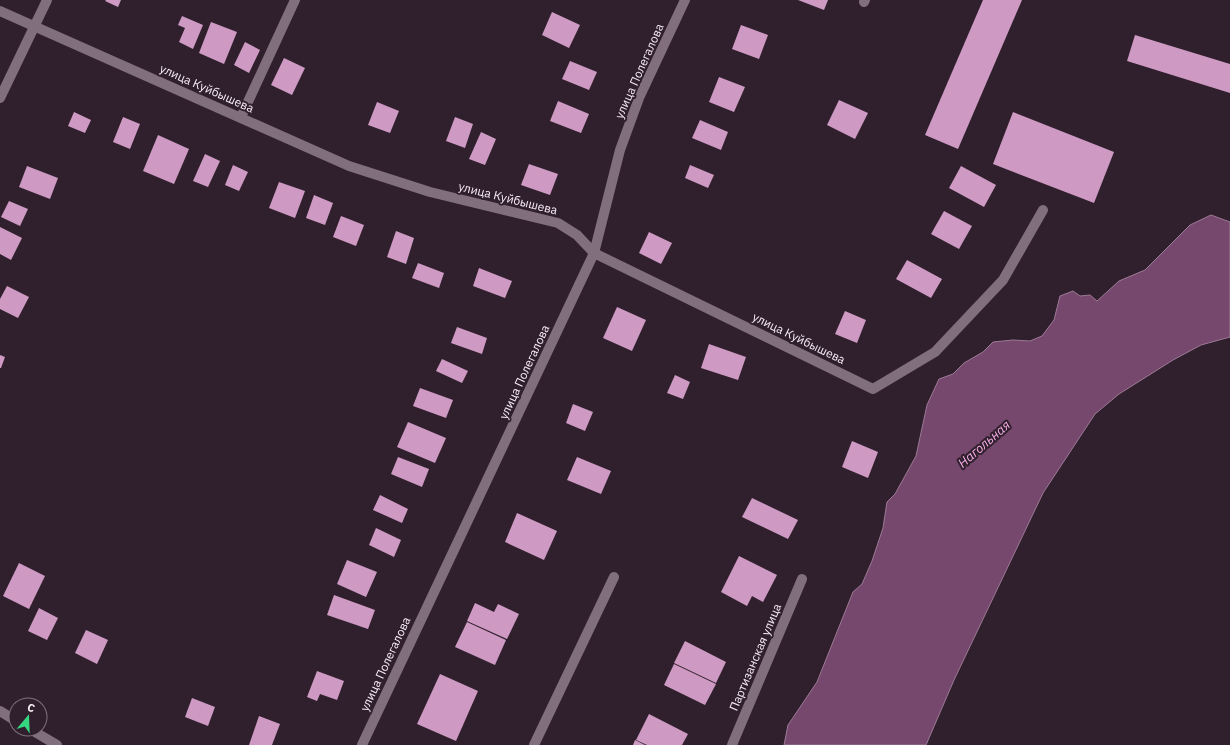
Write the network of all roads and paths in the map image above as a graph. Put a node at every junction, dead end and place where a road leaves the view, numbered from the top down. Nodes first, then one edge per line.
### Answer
1 (47, 0) edge
2 (295, 0) edge
3 (685, 0) edge
4 (0, 11) edge
5 (34, 25) junction
6 (0, 98) edge
7 (241, 117) junction
8 (1043, 210) dead end
9 (594, 253) junction
10 (614, 577) dead end
11 (802, 579) dead end
12 (44, 737) edge
13 (57, 745) edge
14 (362, 745) edge
15 (534, 745) edge
16 (732, 745) edge

1 - 5 street
2 - 7 street
3 - 9 street, улица Полегалова
4 - 5 street, улица Куйбышева
5 - 6 street
5 - 7 street, улица Куйбышева
7 - 9 street, улица Куйбышева
8 - 9 street, улица Куйбышева
9 - 14 street, улица Полегалова
10 - 15 street
11 - 16 street, Партизанская улица
12 - 13 street

